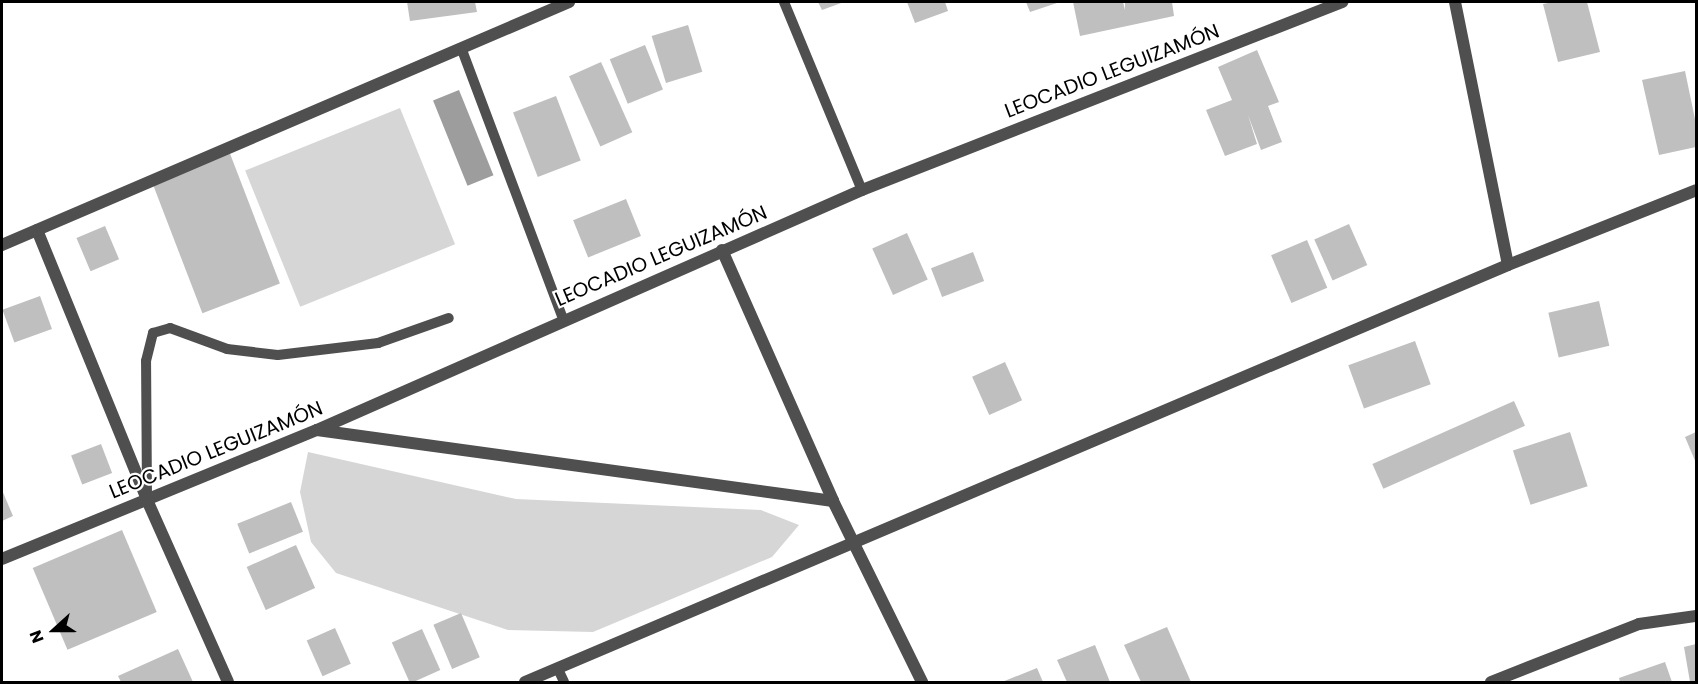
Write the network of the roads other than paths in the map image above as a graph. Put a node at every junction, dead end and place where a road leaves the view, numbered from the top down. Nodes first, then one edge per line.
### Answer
1 (569, 2) edge
2 (784, 2) edge
3 (1342, 2) edge
4 (1455, 2) edge
5 (462, 50) junction
6 (862, 190) junction
7 (1696, 190) edge
8 (37, 230) junction
9 (2, 245) edge
10 (722, 250) junction
11 (1508, 265) junction
12 (449, 318) dead end
13 (563, 320) junction
14 (317, 430) junction
15 (147, 500) junction
16 (833, 501) junction
17 (854, 545) junction
18 (2, 560) edge
19 (1696, 616) edge
20 (558, 669) junction
21 (228, 682) edge
22 (525, 682) edge
23 (564, 682) edge
24 (922, 682) edge
25 (1491, 682) edge

1 - 5 street
2 - 6 lane
3 - 6 street, LEOCADIO LEGUIZAMÓN
4 - 11 street
5 - 8 street
5 - 13 lane
6 - 10 street, LEOCADIO LEGUIZAMÓN
7 - 11 street
8 - 9 street
8 - 15 street
10 - 13 street, LEOCADIO LEGUIZAMÓN
10 - 16 street
11 - 17 street
12 - 15 lane
13 - 14 street, LEOCADIO LEGUIZAMÓN
14 - 15 street, LEOCADIO LEGUIZAMÓN
14 - 16 street
15 - 18 street, LEOCADIO LEGUIZAMÓN
15 - 21 street
16 - 17 street
17 - 20 street
17 - 24 street
19 - 25 street
20 - 22 street
20 - 23 lane

